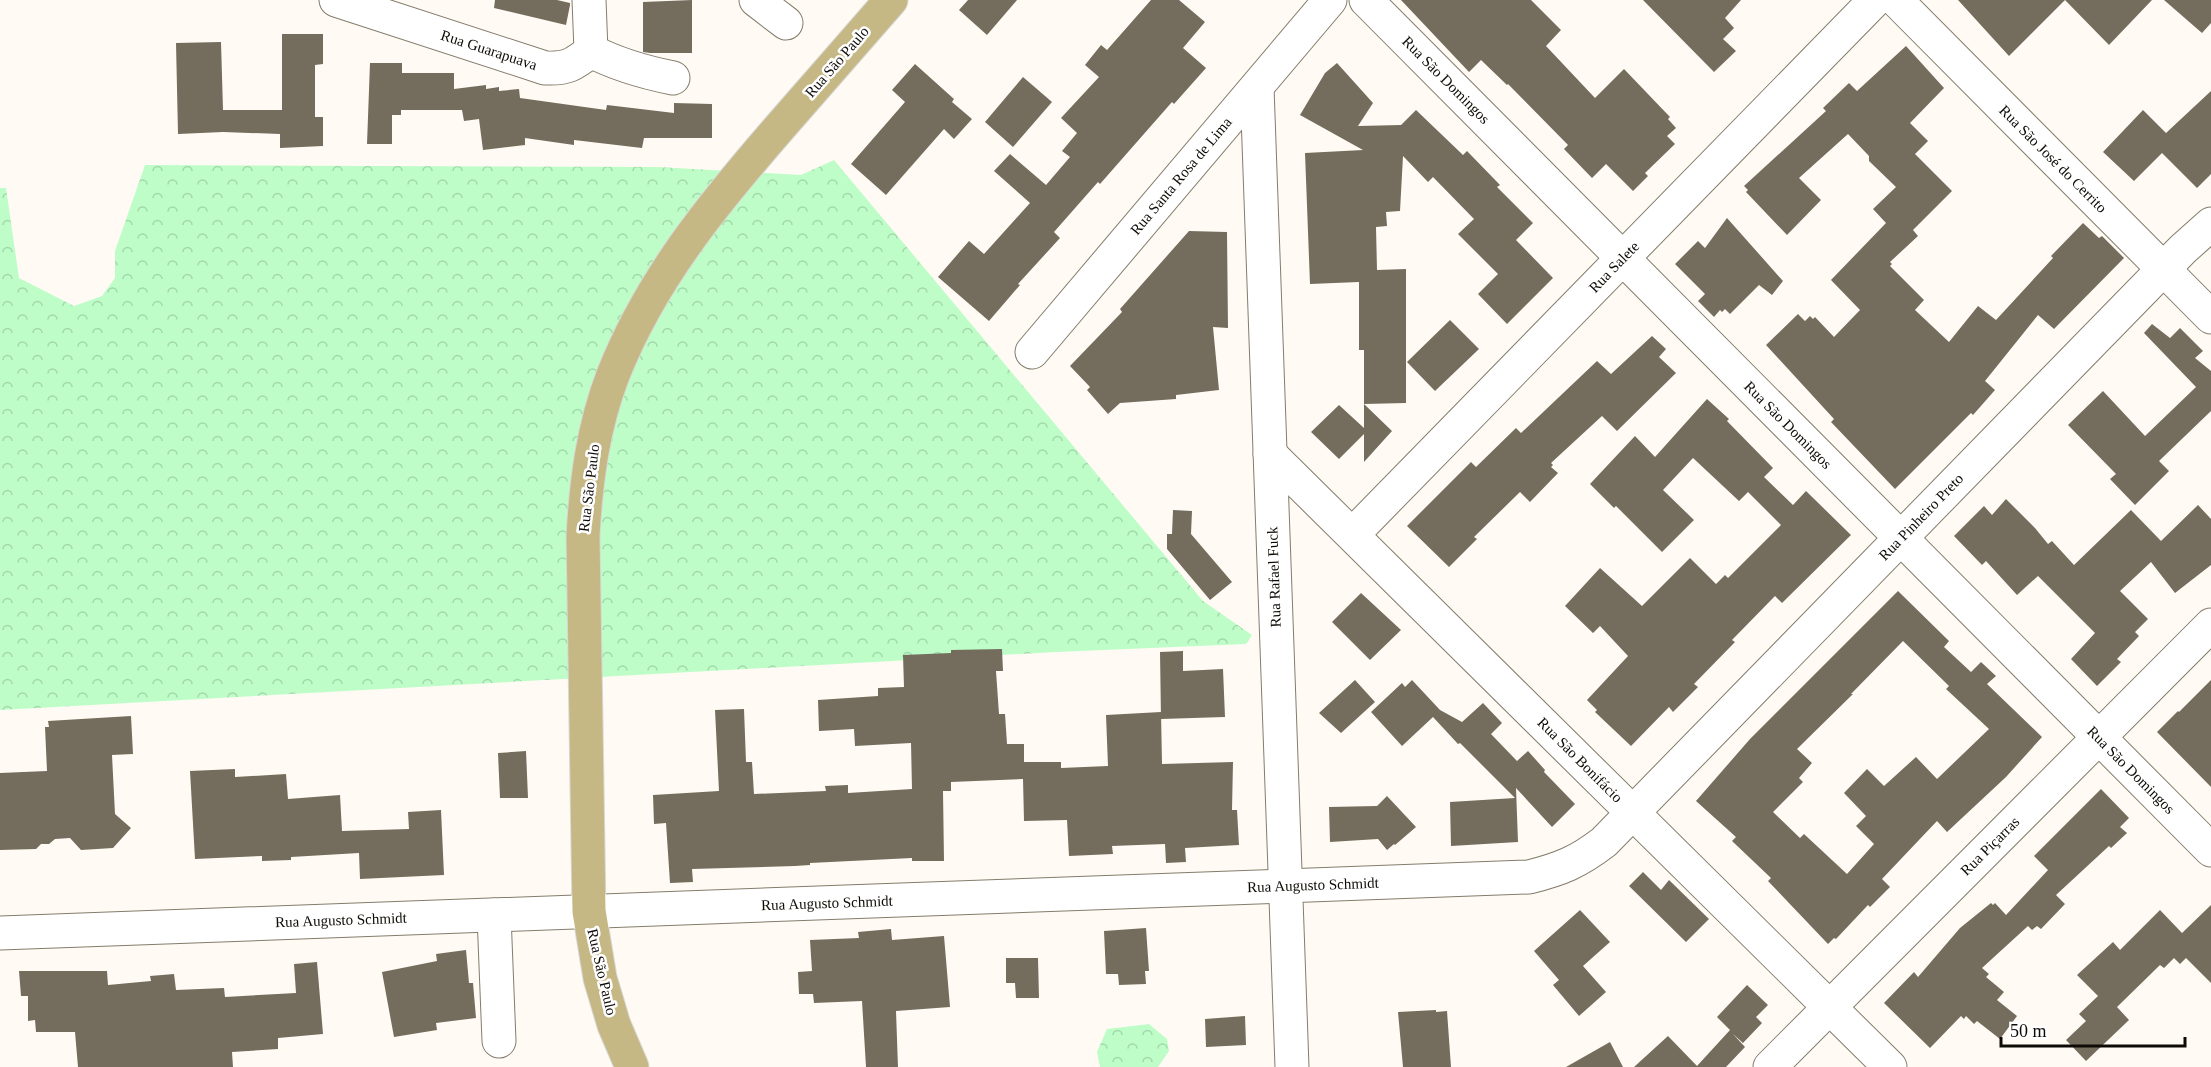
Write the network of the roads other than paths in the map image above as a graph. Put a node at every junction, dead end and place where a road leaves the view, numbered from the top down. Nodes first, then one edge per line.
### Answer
1 (336, 0) edge
2 (589, 0) edge
3 (756, 0) edge
4 (891, 0) edge
5 (1330, 0) edge
6 (1366, 0) edge
7 (1875, 0) edge
8 (1896, 0) edge
9 (786, 23) dead end
10 (591, 51) junction
11 (673, 78) dead end
12 (1257, 87) junction
13 (2211, 224) edge
14 (1622, 259) junction
15 (2163, 269) junction
16 (2211, 317) edge
17 (1032, 352) dead end
18 (1270, 454) junction
19 (1353, 534) junction
20 (1900, 538) junction
21 (2211, 625) edge
22 (2098, 737) junction
23 (1633, 812) junction
24 (2211, 850) edge
25 (1286, 885) junction
26 (589, 911) junction
27 (494, 915) junction
28 (0, 933) edge
29 (1829, 1007) junction
30 (499, 1041) dead end
31 (632, 1067) edge
32 (1292, 1067) edge
33 (1770, 1067) edge
34 (1890, 1067) edge

1 - 10 street, Rua Guarapuava
2 - 10 street
3 - 9 street
4 - 26 main road, Rua São Paulo
5 - 12 street, Rua Santa Rosa de Lima
6 - 14 street, Rua São Domingos
7 - 14 street, Rua Salete
8 - 15 street, Rua São José do Cerrito
10 - 11 street
12 - 17 street, Rua Santa Rosa de Lima
12 - 18 street, Rua Rafael Fuck
13 - 15 street, Rua Pinheiro Preto
14 - 19 street, Rua Salete
14 - 20 street, Rua São Domingos
15 - 16 street, Rua São José do Cerrito
15 - 20 street, Rua Pinheiro Preto
18 - 19 street, Rua São Bonifácio
18 - 25 street, Rua Rafael Fuck
19 - 23 street, Rua São Bonifácio
20 - 22 street, Rua São Domingos
20 - 23 street, Rua Pinheiro Preto
21 - 22 street, Rua Piçarras
22 - 24 street, Rua São Domingos
22 - 29 street, Rua Piçarras
23 - 25 street, Rua Augusto Schmidt
23 - 29 street, Rua São Bonifácio
25 - 26 street, Rua Augusto Schmidt
25 - 32 street, Rua Rafael Fuck
26 - 27 street, Rua Augusto Schmidt
26 - 31 main road, Rua São Paulo
27 - 28 street, Rua Augusto Schmidt
27 - 30 street
29 - 33 street, Rua Piçarras
29 - 34 street, Rua São Bonifácio

